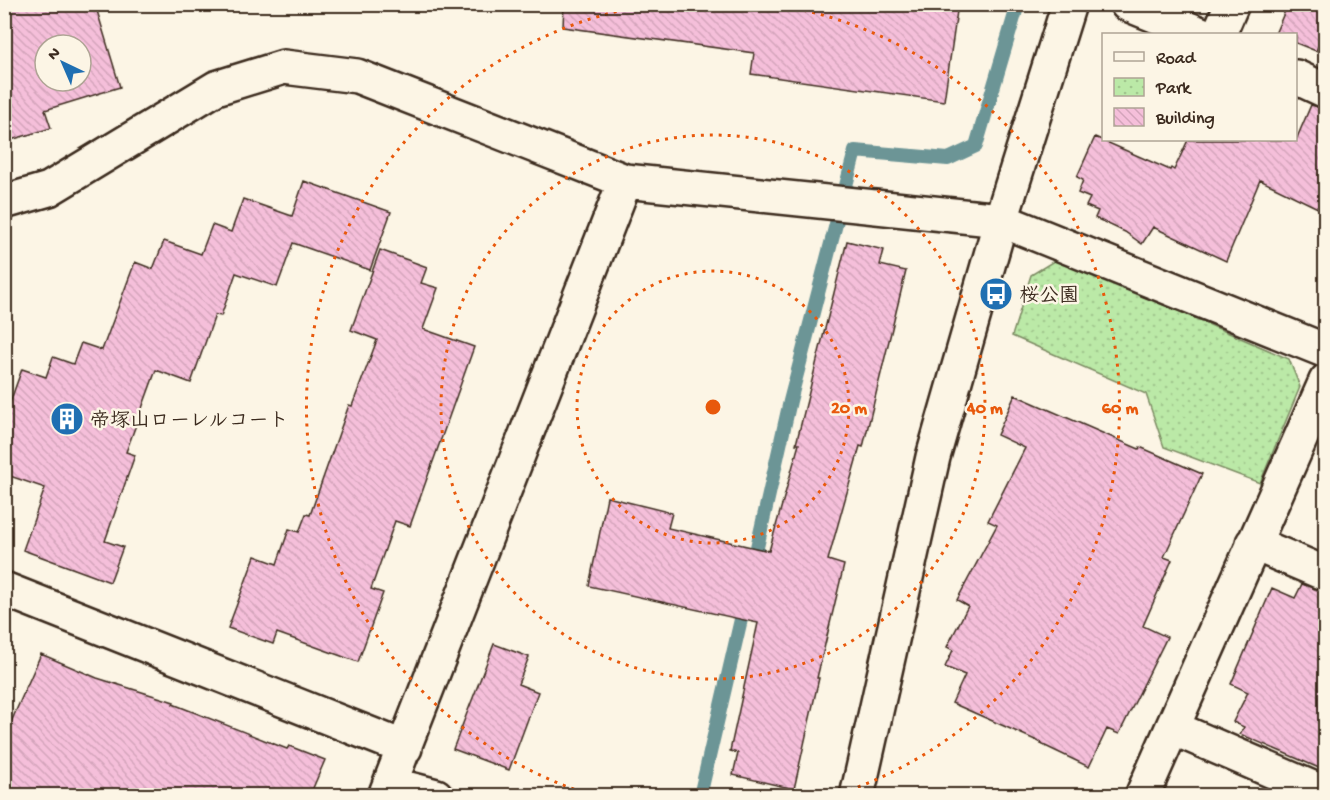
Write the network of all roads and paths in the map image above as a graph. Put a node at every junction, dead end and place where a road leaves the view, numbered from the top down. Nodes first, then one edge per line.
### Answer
1 (1069, 4) edge
2 (1127, 4) edge
3 (1232, 4) edge
4 (1199, 33) edge
5 (1219, 33) edge
6 (1297, 77) edge
7 (1326, 91) edge
8 (625, 181) junction
9 (4, 202) edge
10 (1001, 220) junction
11 (1326, 351) edge
12 (1326, 381) edge
13 (1253, 543) junction
14 (1326, 574) edge
15 (4, 589) edge
16 (1173, 728) junction
17 (405, 748) junction
18 (387, 790) edge
19 (1326, 794) edge
20 (436, 795) edge
21 (857, 795) edge
22 (1142, 795) edge

1 - 10 street
2 - 4 street
3 - 5 street
6 - 7 street
8 - 9 street
8 - 10 street
8 - 17 street
10 - 11 street
10 - 21 street
12 - 13 street
13 - 14 street
13 - 16 street
15 - 17 street
16 - 19 street
16 - 22 street
17 - 18 street
18 - 20 street

